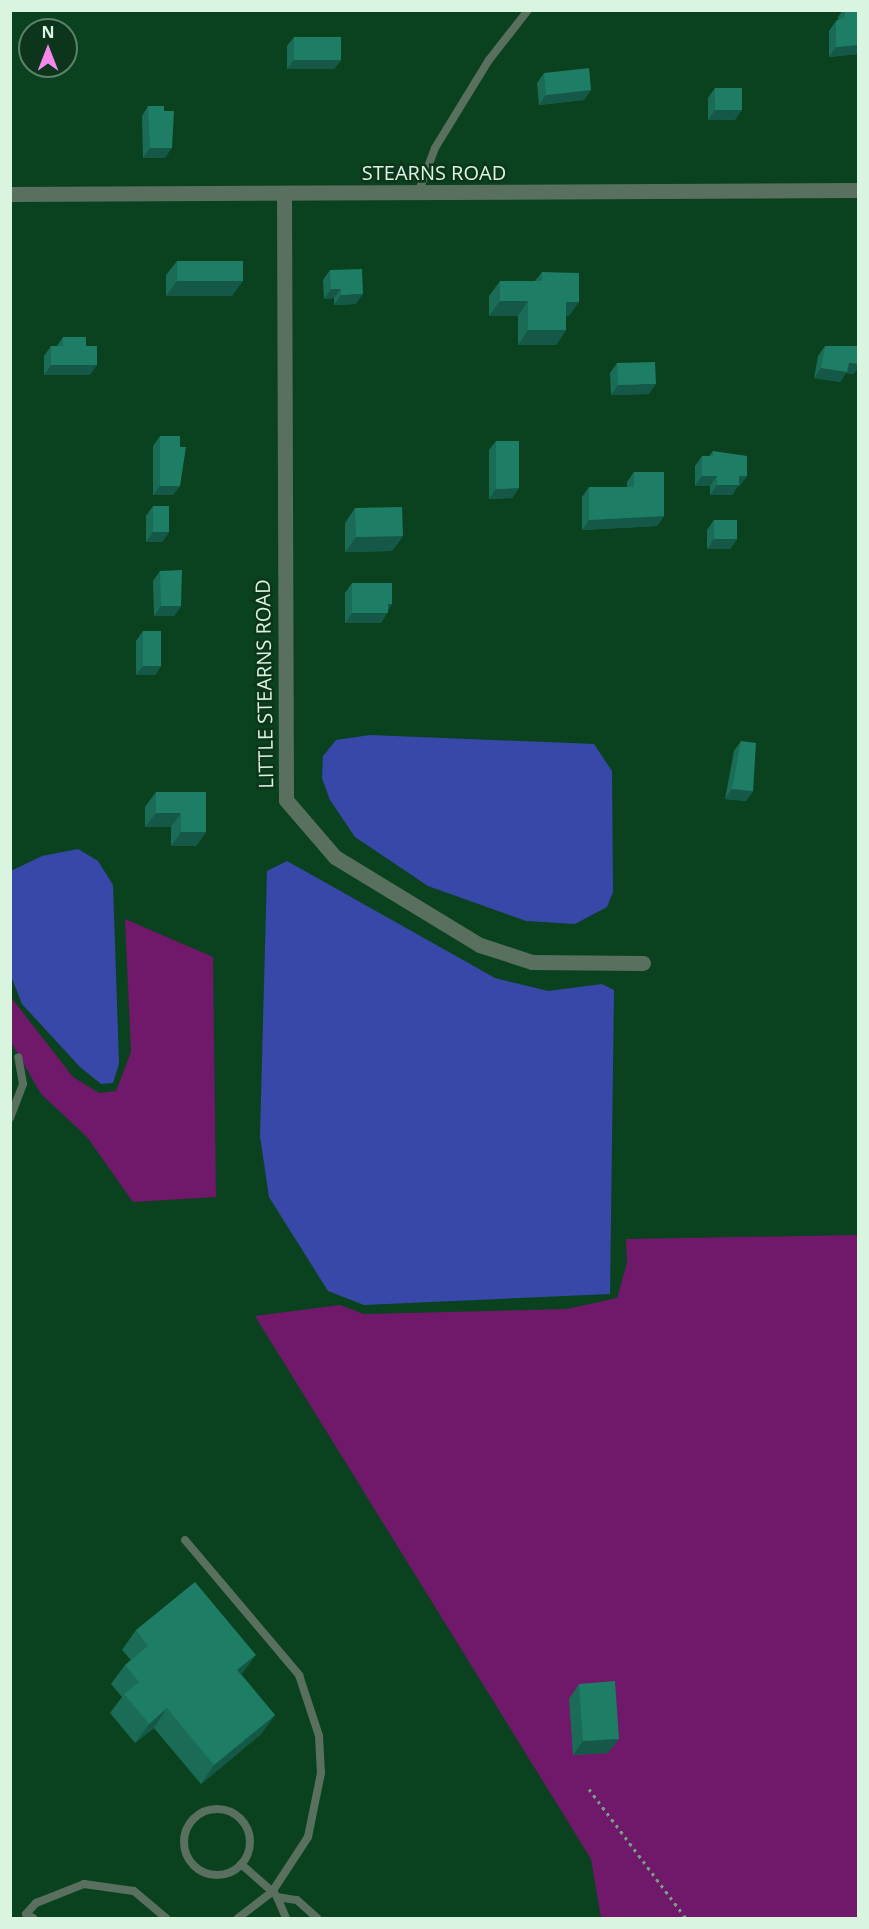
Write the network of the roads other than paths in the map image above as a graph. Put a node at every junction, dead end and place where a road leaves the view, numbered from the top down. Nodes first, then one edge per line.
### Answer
1 (528, 10) edge
2 (858, 190) edge
3 (284, 193) junction
4 (10, 194) edge
5 (418, 194) junction
6 (643, 963) dead end
7 (18, 1057) dead end
8 (10, 1118) edge
9 (185, 1540) dead end
10 (241, 1864) junction
11 (275, 1894) junction
12 (30, 1916) edge
13 (166, 1918) edge
14 (238, 1918) edge
15 (286, 1918) edge
16 (317, 1918) edge

1 - 5 lane
2 - 5 street, STEARNS ROAD
3 - 4 street, STEARNS ROAD
3 - 5 street, STEARNS ROAD
3 - 6 street, LITTLE STEARNS ROAD
7 - 8 lane
9 - 11 lane
10 - 10 lane
10 - 11 lane
11 - 14 lane
11 - 15 lane
11 - 16 lane
12 - 13 lane

